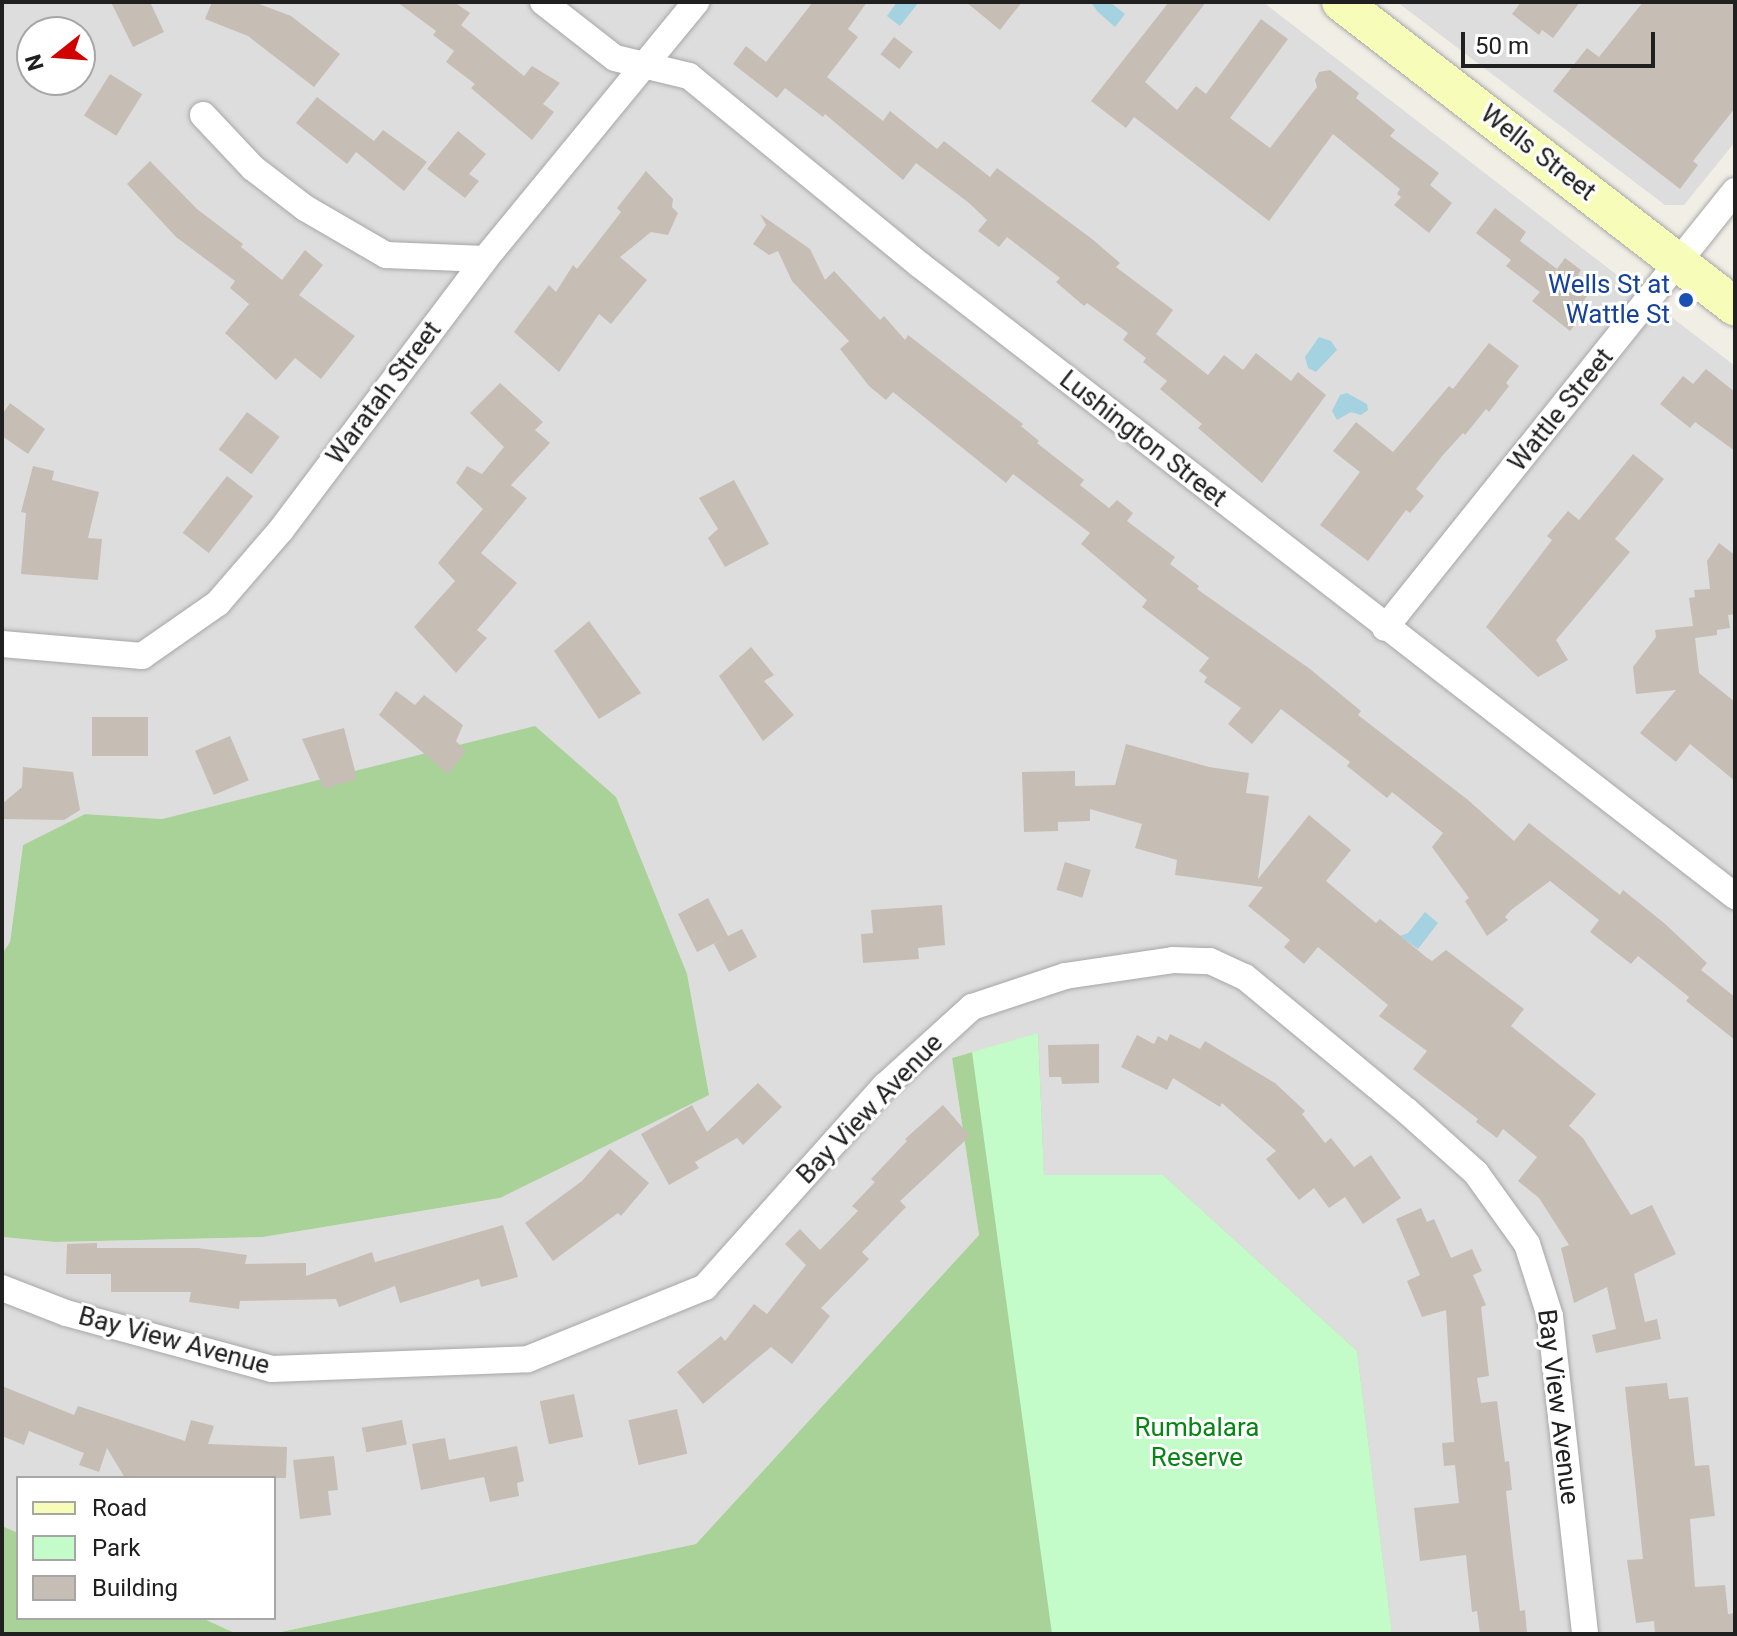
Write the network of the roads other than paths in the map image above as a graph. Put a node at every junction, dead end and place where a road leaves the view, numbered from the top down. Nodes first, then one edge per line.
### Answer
1 (543, 2) edge
2 (696, 2) edge
3 (1341, 2) edge
4 (645, 62) junction
5 (203, 115) dead end
6 (1735, 191) edge
7 (485, 259) junction
8 (1680, 262) junction
9 (1735, 306) edge
10 (1385, 628) junction
11 (2, 644) edge
12 (1735, 896) edge
13 (2, 1288) edge
14 (1585, 1634) edge

1 - 4 street, Lushington Street
2 - 4 street, Waratah Street
3 - 8 street, Wells Street
4 - 7 street, Waratah Street
4 - 10 street, Lushington Street
5 - 7 street
6 - 8 street, Wattle Street
7 - 11 street, Waratah Street
8 - 9 street, Wells Street
8 - 10 street, Wattle Street
10 - 12 street, Lushington Street
13 - 14 street, Bay View Avenue

